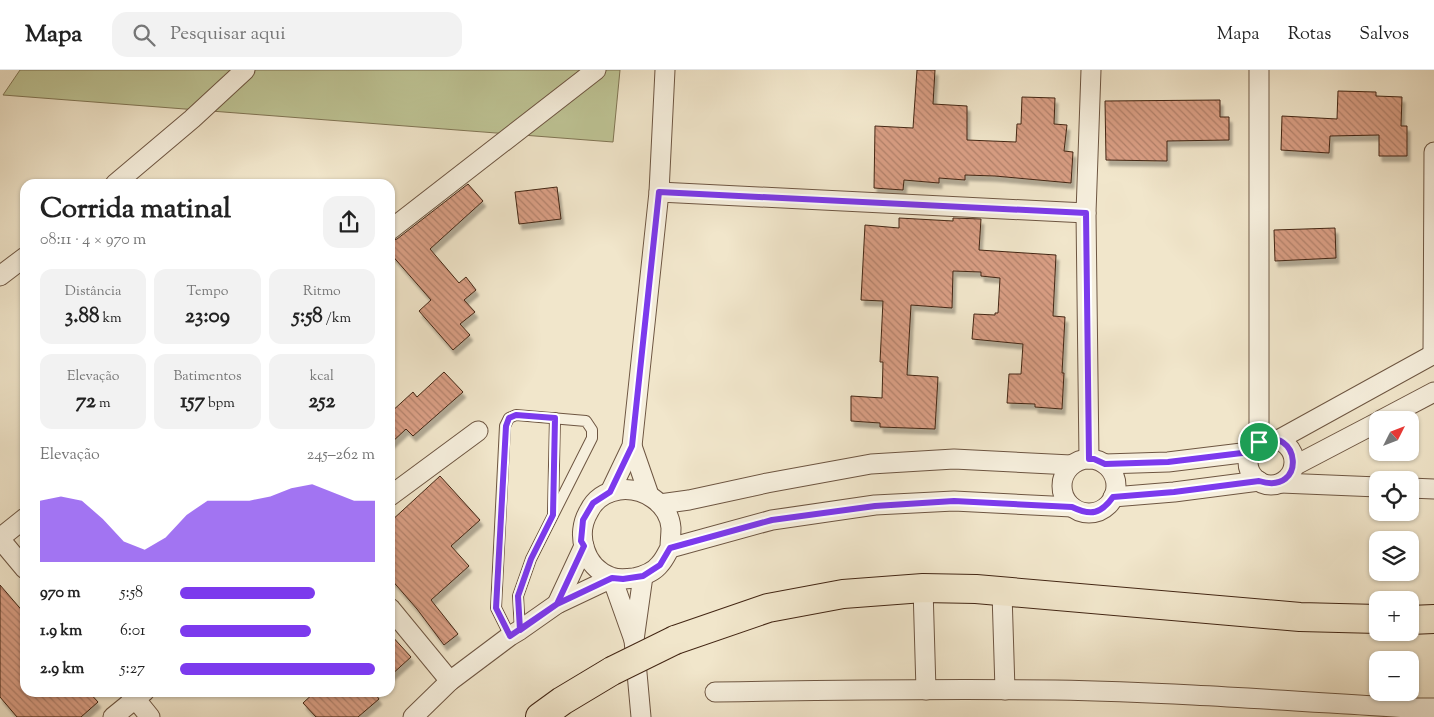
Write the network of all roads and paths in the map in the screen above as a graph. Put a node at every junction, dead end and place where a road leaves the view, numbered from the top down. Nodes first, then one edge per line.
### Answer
1 (245, 70) edge
2 (596, 70) edge
3 (665, 70) edge
4 (1090, 70) edge
5 (1258, 70) edge
6 (1434, 152) edge
7 (121, 179) edge
8 (659, 192) junction
9 (1086, 213) junction
10 (395, 226) edge
11 (20, 261) edge
12 (0, 276) edge
13 (1433, 354) edge
14 (1434, 392) edge
15 (1398, 411) edge
16 (555, 418) junction
17 (1369, 426) edge
18 (478, 431) dead end
19 (1278, 440) junction
20 (632, 446) junction
21 (1254, 447) junction
22 (1089, 463) junction
23 (1294, 466) junction
24 (1259, 481) junction
25 (1280, 483) junction
26 (1369, 487) edge
27 (1419, 488) edge
28 (1434, 489) edge
29 (395, 492) edge
30 (610, 492) junction
31 (1113, 497) junction
32 (654, 500) junction
33 (1072, 507) junction
34 (553, 515) junction
35 (20, 522) edge
36 (0, 539) edge
37 (584, 546) junction
38 (670, 548) junction
39 (20, 563) edge
40 (643, 576) junction
41 (612, 578) junction
42 (923, 588) junction
43 (1002, 593) junction
44 (557, 604) junction
45 (395, 614) edge
46 (1369, 619) edge
47 (1434, 619) edge
48 (1419, 620) edge
49 (515, 633) junction
50 (634, 640) junction
51 (450, 681) junction
52 (926, 690) junction
53 (1005, 690) junction
54 (715, 692) dead end
55 (134, 697) edge
56 (139, 697) edge
57 (1434, 708) edge
58 (113, 717) edge
59 (150, 717) edge
60 (413, 717) edge
61 (540, 717) edge
62 (641, 717) edge

1 - 7 street
2 - 10 street
3 - 8 street
4 - 9 street
5 - 21 street
6 - 13 street
8 - 9 street
8 - 20 street
9 - 22 street
11 - 12 street
13 - 19 street
14 - 15 street
16 - 34 lane
16 - 34 lane
16 - 49 lane
17 - 23 street
18 - 29 street
19 - 21 street
19 - 23 street
20 - 30 street
20 - 32 street
21 - 22 street
21 - 24 street
22 - 31 street
22 - 32 street
22 - 33 street
23 - 25 street
24 - 25 street
24 - 31 street
25 - 26 street
27 - 28 street
30 - 32 street
30 - 37 street
31 - 33 street
32 - 38 street
33 - 38 street
34 - 49 lane
35 - 36 street
36 - 39 street
37 - 41 street
37 - 44 street
38 - 40 street
40 - 41 street
40 - 50 street
41 - 44 street
41 - 50 street
42 - 43 highway
42 - 52 street
42 - 61 highway, bridge
43 - 46 highway
43 - 53 street
44 - 49 street
45 - 51 street
47 - 48 highway
49 - 51 street
50 - 62 street
51 - 60 street
52 - 53 street
52 - 54 street
53 - 57 street
55 - 58 street
56 - 59 street

